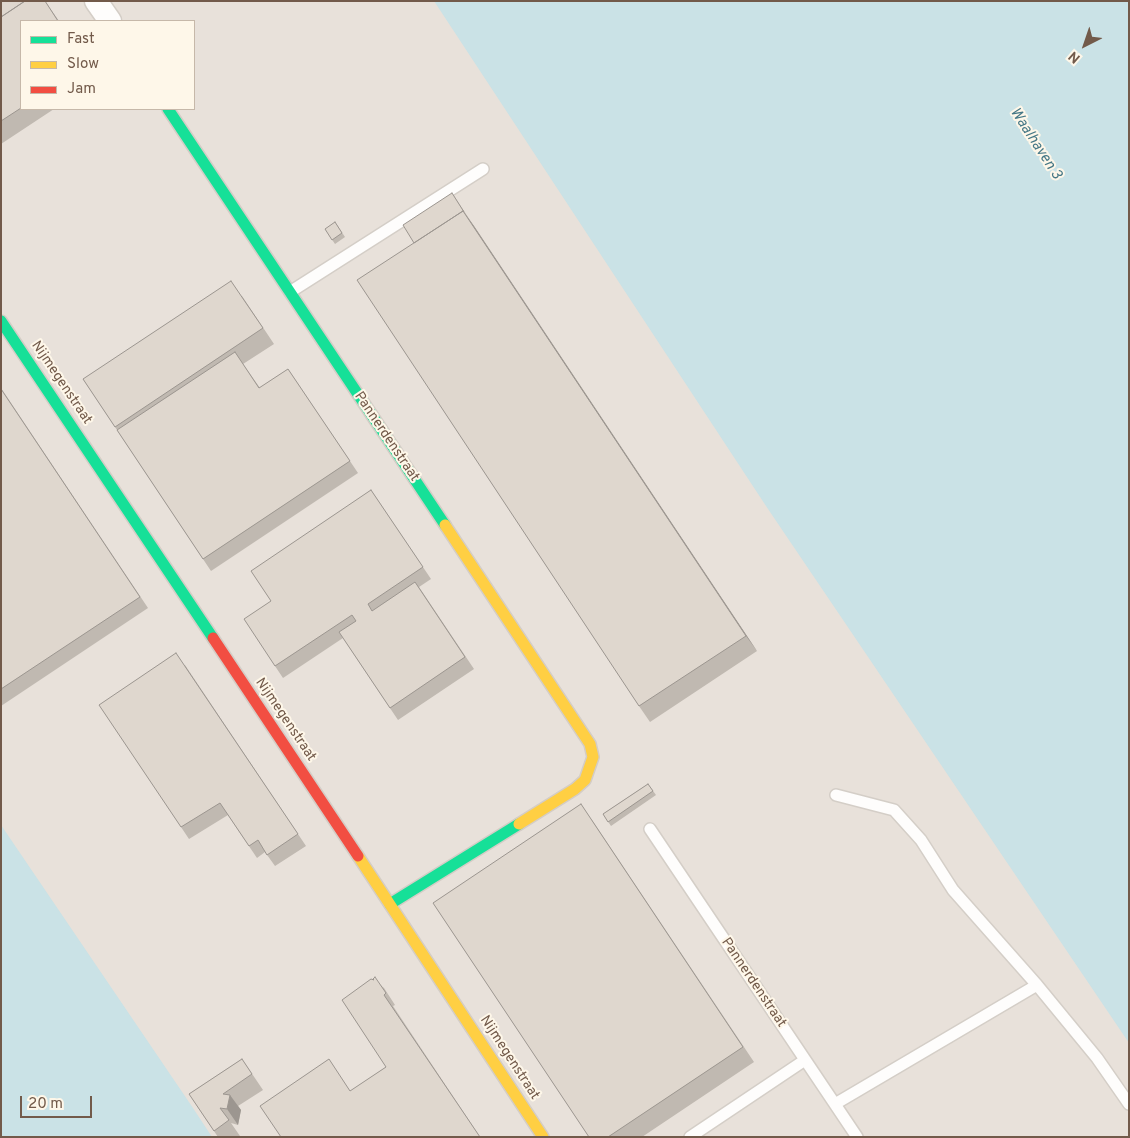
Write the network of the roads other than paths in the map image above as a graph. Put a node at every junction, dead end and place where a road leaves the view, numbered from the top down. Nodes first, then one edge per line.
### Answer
1 (96, 1) edge
2 (109, 20) edge
3 (169, 110) edge
4 (483, 170) dead end
5 (290, 292) junction
6 (1, 321) edge
7 (836, 796) dead end
8 (650, 829) dead end
9 (390, 904) junction
10 (1037, 984) junction
11 (805, 1060) junction
12 (835, 1104) junction
13 (1129, 1104) edge
14 (853, 1135) edge
15 (543, 1137) edge
16 (690, 1137) edge

1 - 2 street
3 - 5 street, Pannerdenstraat
4 - 5 lane
5 - 9 street, Pannerdenstraat
6 - 9 street, Nijmegenstraat
7 - 10 lane
8 - 11 lane, Pannerdenstraat
9 - 15 street, Nijmegenstraat
10 - 12 lane
10 - 13 lane
11 - 12 lane, Pannerdenstraat
11 - 16 lane
12 - 14 lane, Pannerdenstraat

